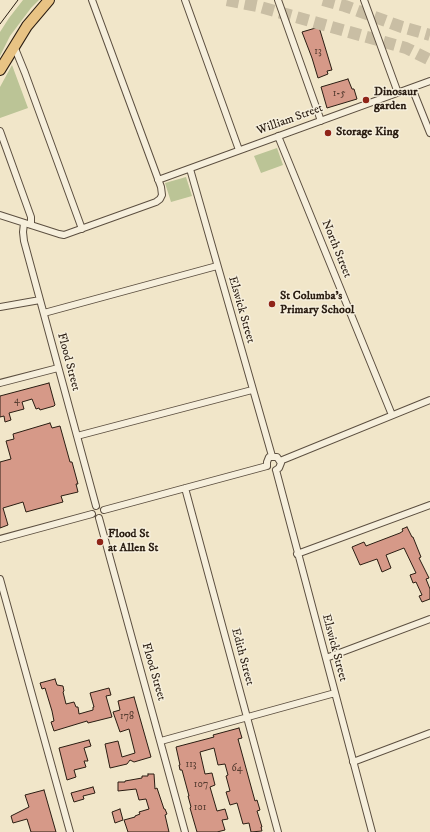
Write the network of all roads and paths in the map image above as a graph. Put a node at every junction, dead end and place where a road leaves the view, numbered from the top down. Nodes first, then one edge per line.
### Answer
1 (49, 0) edge
2 (92, 0) edge
3 (185, 0) edge
4 (278, 0) edge
5 (364, 0) edge
6 (14, 46) junction
7 (0, 70) edge
8 (430, 82) edge
9 (412, 88) junction
10 (398, 93) junction
11 (321, 121) junction
12 (0, 131) edge
13 (430, 133) edge
14 (278, 136) junction
15 (239, 150) junction
16 (190, 169) junction
17 (158, 180) junction
18 (0, 215) edge
19 (24, 223) junction
20 (31, 225) junction
21 (82, 229) junction
22 (217, 266) junction
23 (40, 300) junction
24 (0, 307) edge
25 (44, 313) junction
26 (58, 368) junction
27 (0, 383) edge
28 (252, 390) junction
29 (430, 400) edge
30 (392, 415) junction
31 (77, 436) junction
32 (272, 456) junction
33 (280, 461) junction
34 (267, 466) junction
35 (276, 470) junction
36 (185, 488) junction
37 (430, 505) edge
38 (96, 506) junction
39 (104, 510) junction
40 (92, 514) junction
41 (99, 518) junction
42 (0, 539) edge
43 (297, 554) junction
44 (0, 579) edge
45 (430, 619) edge
46 (326, 658) junction
47 (335, 693) junction
48 (247, 718) junction
49 (430, 733) edge
50 (161, 741) junction
51 (353, 762) junction
52 (70, 832) edge
53 (185, 832) edge
54 (278, 832) edge
55 (372, 832) edge

1 - 6 main road
2 - 17 street
3 - 15 street
4 - 11 street
5 - 10 street
6 - 7 main road
6 - 21 street
8 - 9 street, William Street
9 - 10 street, William Street
9 - 13 street
10 - 11 street, William Street
11 - 14 street, William Street
12 - 20 street
14 - 15 street, William Street
14 - 30 street, North Street
15 - 16 street, William Street
16 - 17 street, William Street
16 - 22 street, Elswick Street
17 - 21 street
18 - 19 street
19 - 20 street
19 - 23 street, Flood Street
20 - 21 street
22 - 25 street
22 - 28 street, Elswick Street
23 - 24 street
23 - 25 street, Flood Street
25 - 26 street, Flood Street
26 - 27 street
26 - 31 street, Flood Street
28 - 31 street
28 - 32 street, Elswick Street
29 - 30 street
30 - 33 street
31 - 38 street, Flood Street
32 - 33 street
32 - 34 street
33 - 35 street
34 - 35 street
34 - 36 street
35 - 43 street, Elswick Street
36 - 39 street
36 - 48 street, Edith Street
37 - 43 street
38 - 39 street
38 - 40 street
39 - 41 street
40 - 41 street
40 - 42 street
41 - 50 street, Flood Street
43 - 46 street, Elswick Street
44 - 52 street
45 - 46 street
46 - 47 street, Elswick Street
47 - 48 street
47 - 51 street, Elswick Street
48 - 50 street
48 - 54 street, Edith Street
49 - 51 street
50 - 53 street, Flood Street
51 - 55 street, Elswick Street

